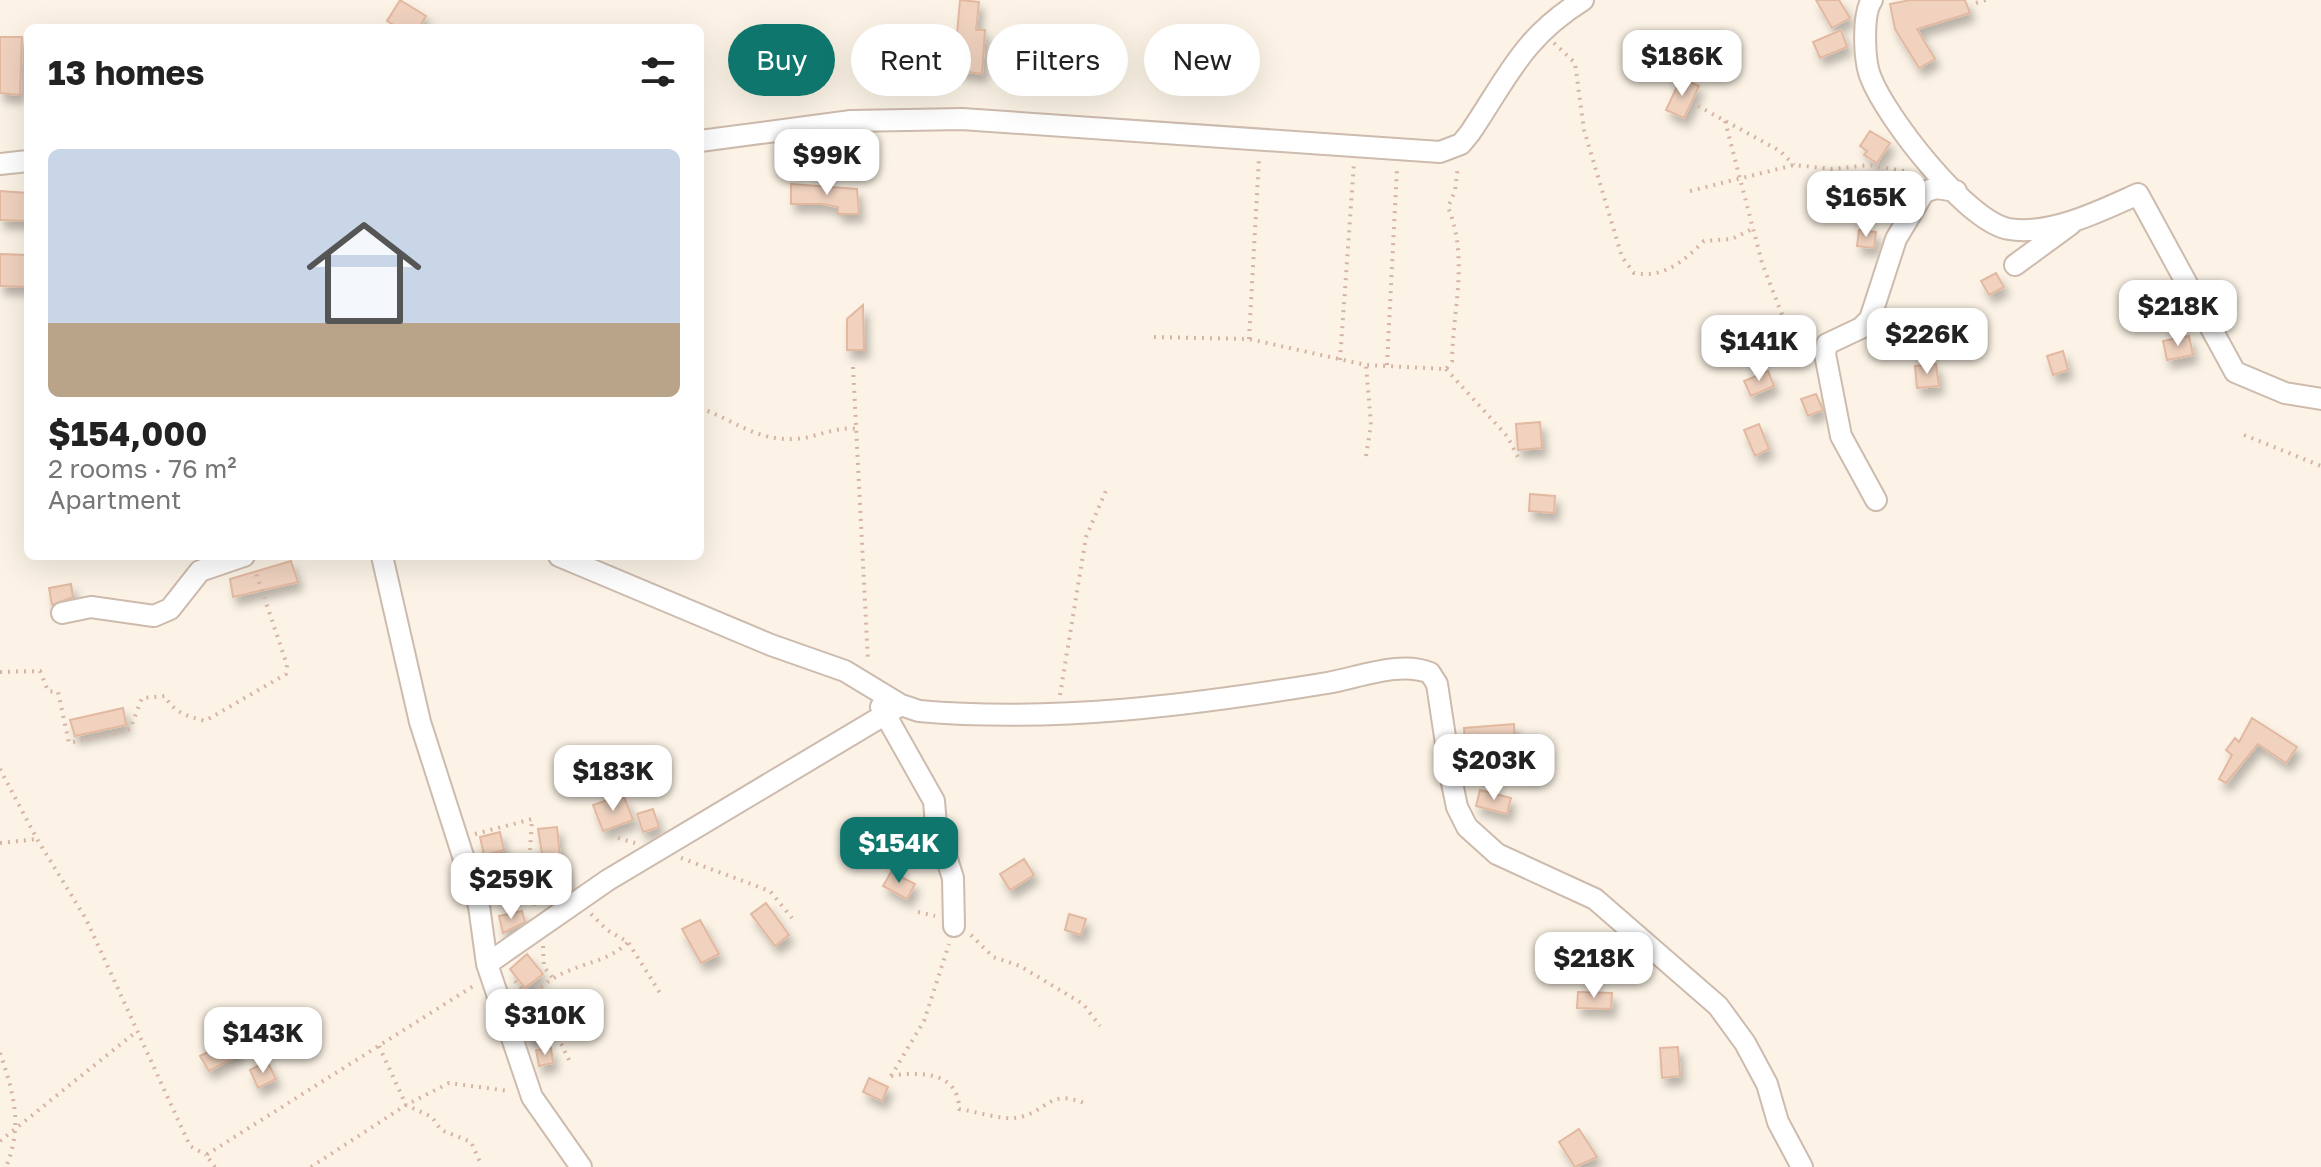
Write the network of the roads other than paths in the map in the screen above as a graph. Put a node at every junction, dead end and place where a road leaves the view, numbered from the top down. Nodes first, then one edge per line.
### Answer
1 (1872, 0) edge
2 (1574, 4) edge
3 (704, 140) edge
4 (24, 161) edge
5 (0, 164) edge
6 (1956, 191) junction
7 (2071, 224) junction
8 (2015, 265) dead end
9 (2321, 399) edge
10 (1876, 500) dead end
11 (383, 560) edge
12 (569, 560) edge
13 (250, 562) edge
14 (62, 613) dead end
15 (892, 711) junction
16 (954, 926) road end
17 (489, 969) junction
18 (581, 1167) edge
19 (1802, 1167) edge

1 - 6 street
2 - 3 street
4 - 5 street
6 - 7 street
6 - 10 street
7 - 8 street
7 - 9 street
11 - 17 street
12 - 15 street
13 - 14 street
15 - 16 street
15 - 17 street
15 - 19 street
17 - 18 street

